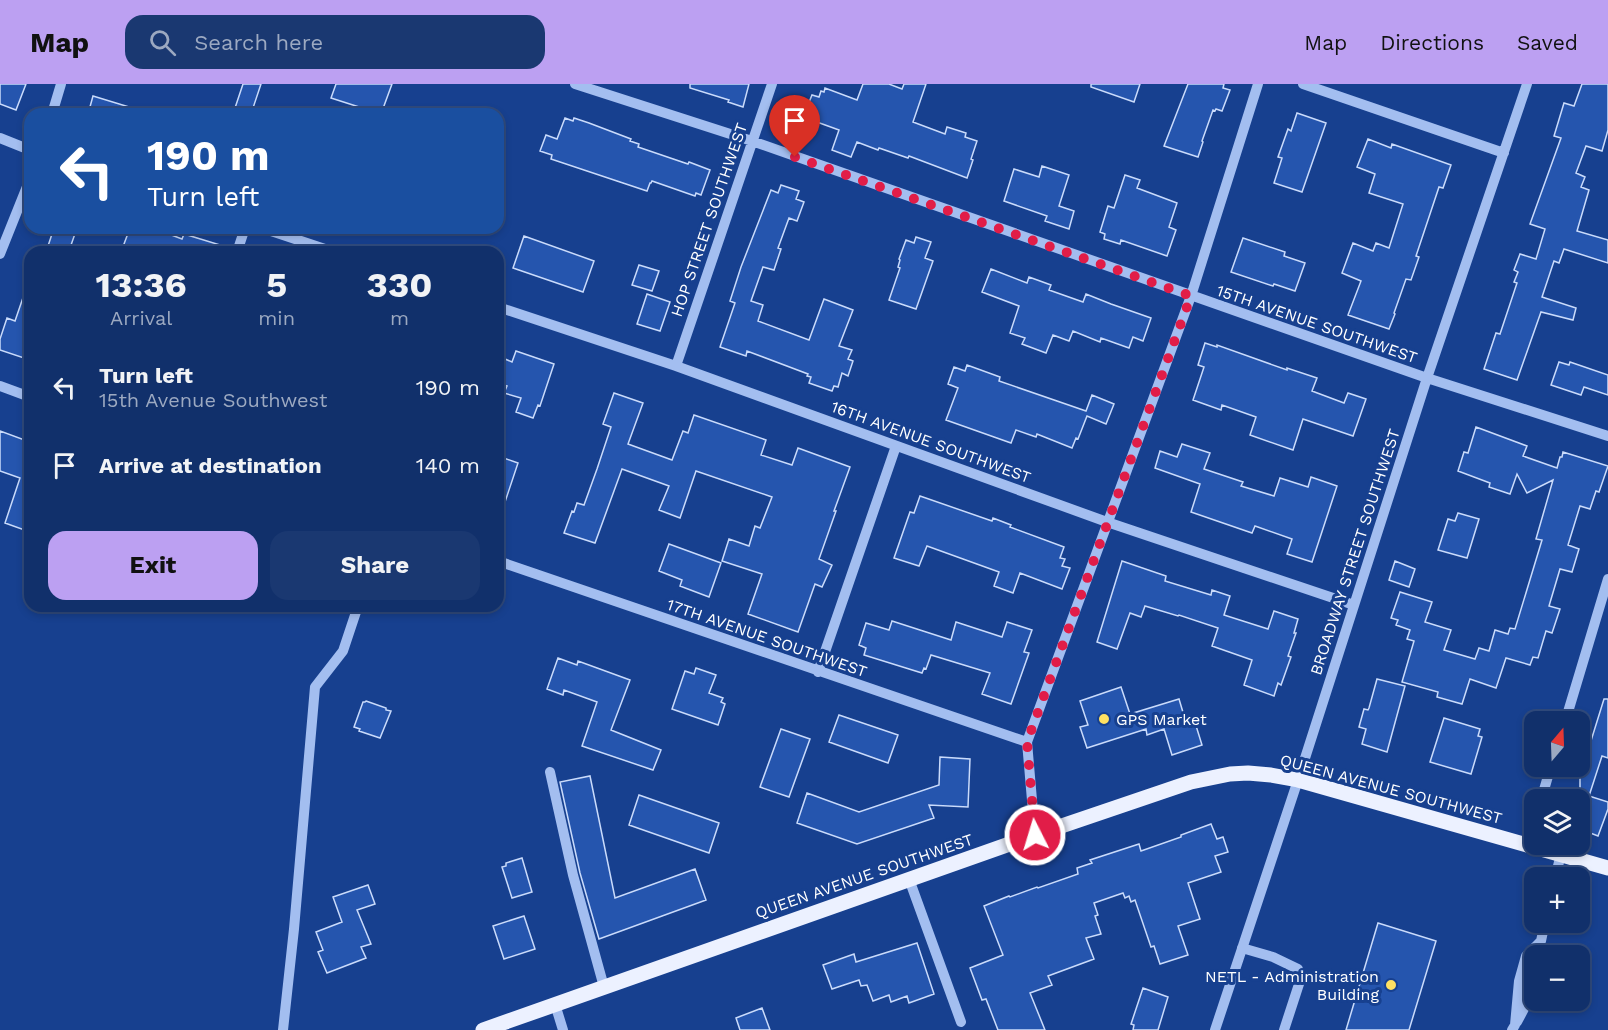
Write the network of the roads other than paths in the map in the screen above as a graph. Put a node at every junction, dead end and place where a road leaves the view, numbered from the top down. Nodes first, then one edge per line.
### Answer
1 (61, 84) edge
2 (575, 84) edge
3 (772, 84) edge
4 (1258, 84) edge
5 (1303, 84) edge
6 (1527, 84) edge
7 (54, 108) edge
8 (0, 138) edge
9 (752, 141) junction
10 (24, 148) edge
11 (1504, 153) junction
12 (24, 193) edge
13 (280, 234) edge
14 (316, 246) edge
15 (0, 254) edge
16 (1191, 296) junction
17 (504, 309) edge
18 (676, 366) junction
19 (1426, 378) junction
20 (0, 386) edge
21 (24, 395) edge
22 (1608, 436) edge
23 (896, 446) junction
24 (1107, 522) junction
25 (504, 563) edge
26 (1608, 579) edge
27 (1354, 605) junction
28 (356, 612) edge
29 (818, 672) junction
30 (1568, 711) edge
31 (1027, 742) junction
32 (550, 772) dead end
33 (1298, 780) junction
34 (1035, 835) junction
35 (1524, 844) edge
36 (1564, 855) edge
37 (1608, 868) edge
38 (909, 879) junction
39 (1543, 933) edge
40 (1541, 940) junction
41 (1542, 945) edge
42 (1242, 948) junction
43 (604, 987) junction
44 (555, 1004) junction
45 (1524, 1008) edge
46 (961, 1022) dead end
47 (1514, 1027) edge
48 (283, 1030) edge
49 (483, 1030) edge
50 (563, 1030) edge
51 (1215, 1030) edge
52 (1284, 1030) edge

1 - 7 street
2 - 9 street, 15TH AVENUE SOUTHWEST
3 - 9 street, HOP STREET SOUTHWEST
4 - 16 street
5 - 11 street
6 - 11 street, BROADWAY STREET SOUTHWEST
8 - 10 street
9 - 16 street, 15TH AVENUE SOUTHWEST
9 - 18 street, HOP STREET SOUTHWEST
11 - 19 street, BROADWAY STREET SOUTHWEST
12 - 15 street
13 - 14 street
16 - 19 street, 15TH AVENUE SOUTHWEST
16 - 24 street
17 - 18 street, 16TH AVENUE SOUTHWEST
18 - 23 street, 16TH AVENUE SOUTHWEST
19 - 22 street, 15TH AVENUE SOUTHWEST
19 - 27 street, BROADWAY STREET SOUTHWEST
20 - 21 street
23 - 24 street, 16TH AVENUE SOUTHWEST
23 - 29 street
24 - 27 street, 16TH AVENUE SOUTHWEST
24 - 31 street
25 - 29 street, 17TH AVENUE SOUTHWEST
26 - 30 street
27 - 33 street, BROADWAY STREET SOUTHWEST
28 - 48 street
29 - 31 street, 17TH AVENUE SOUTHWEST
31 - 34 street
32 - 43 street
33 - 34 main road, QUEEN AVENUE SOUTHWEST
33 - 35 main road, QUEEN AVENUE SOUTHWEST
33 - 42 street, BROADWAY STREET SOUTHWEST
34 - 38 main road, QUEEN AVENUE SOUTHWEST
36 - 37 main road, QUEEN AVENUE SOUTHWEST
38 - 43 main road, QUEEN AVENUE SOUTHWEST
38 - 46 street
39 - 40 street
40 - 41 street
40 - 47 street
42 - 51 street, BROADWAY STREET SOUTHWEST
42 - 52 street
43 - 44 main road, QUEEN AVENUE SOUTHWEST
44 - 49 main road, QUEEN AVENUE SOUTHWEST
44 - 50 street
45 - 47 street

